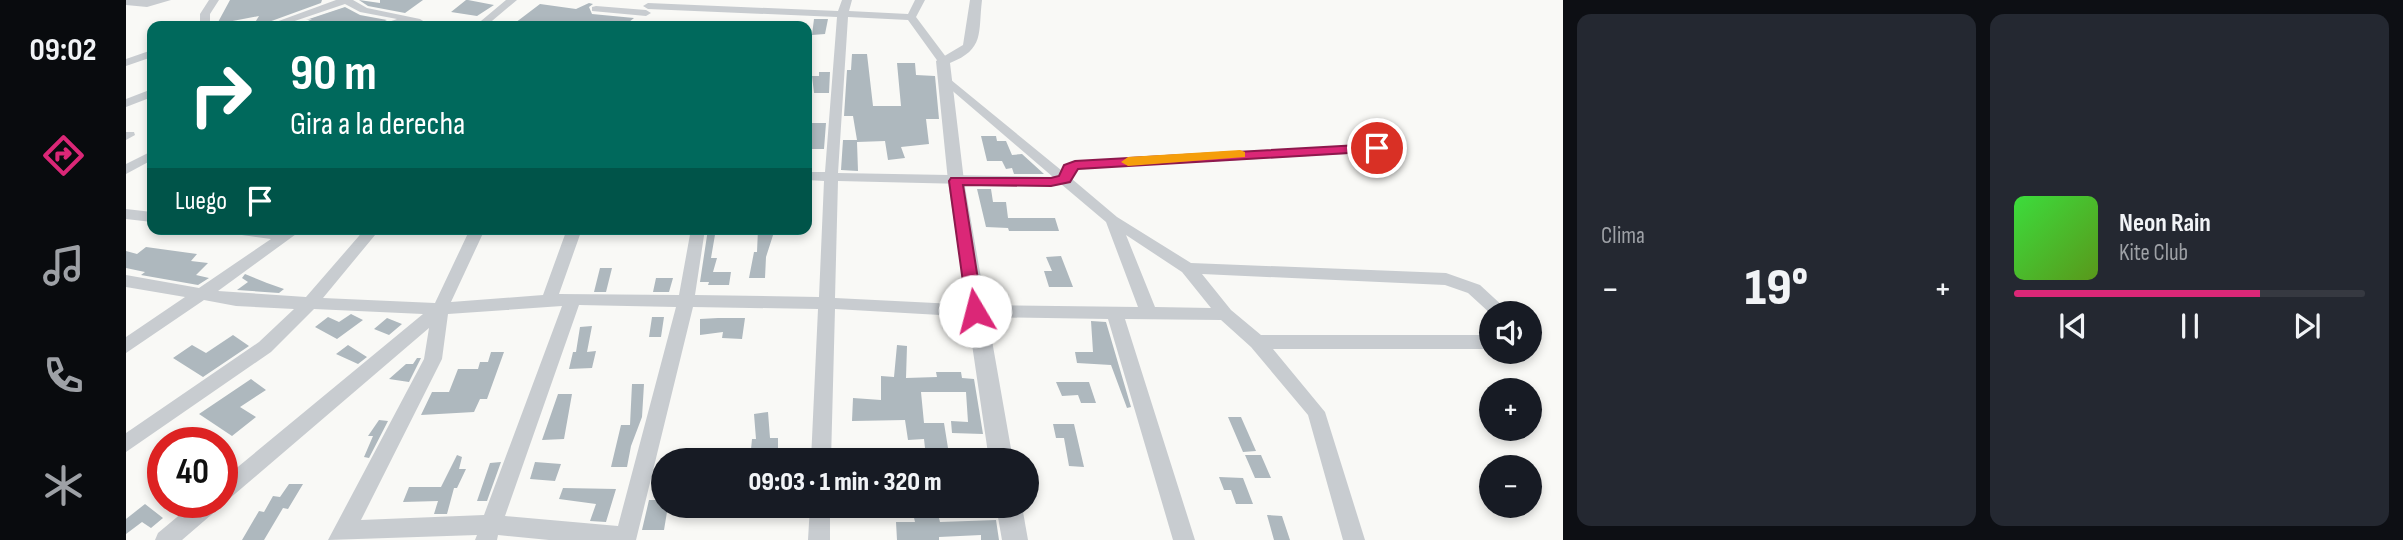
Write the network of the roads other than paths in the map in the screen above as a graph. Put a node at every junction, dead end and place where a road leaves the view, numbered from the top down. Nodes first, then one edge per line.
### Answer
1 (166, 0) edge
2 (214, 0) edge
3 (347, 0) edge
4 (512, 0) edge
5 (920, 0) edge
6 (976, 0) edge
7 (126, 2) edge
8 (649, 6) edge
9 (845, 7) edge
10 (596, 9) dead end
11 (758, 11) junction
12 (911, 17) junction
13 (414, 18) junction
14 (205, 21) edge
15 (285, 21) edge
16 (402, 21) edge
17 (418, 21) edge
18 (486, 21) edge
19 (755, 21) edge
20 (147, 55) edge
21 (126, 63) edge
22 (944, 70) junction
23 (147, 95) edge
24 (126, 103) edge
25 (1400, 147) dead end
26 (147, 158) edge
27 (130, 168) edge
28 (812, 176) edge
29 (831, 178) junction
30 (1065, 179) junction
31 (956, 181) junction
32 (126, 214) edge
33 (147, 217) edge
34 (1112, 220) junction
35 (287, 235) edge
36 (368, 235) edge
37 (475, 235) edge
38 (573, 235) edge
39 (697, 235) edge
40 (1188, 268) junction
41 (126, 281) edge
42 (199, 294) junction
43 (573, 299) junction
44 (549, 300) junction
45 (686, 300) junction
46 (1487, 301) edge
47 (825, 303) junction
48 (309, 304) junction
49 (440, 309) junction
50 (975, 311) junction
51 (1115, 313) junction
52 (1149, 313) junction
53 (1225, 314) junction
54 (1257, 342) junction
55 (1479, 342) edge
56 (126, 346) edge
57 (126, 443) edge
58 (821, 448) edge
59 (999, 448) edge
60 (238, 479) edge
61 (192, 518) edge
62 (820, 518) edge
63 (1011, 518) edge
64 (489, 533) edge
65 (342, 535) edge
66 (626, 538) edge
67 (166, 540) edge
68 (819, 540) edge
69 (1015, 540) edge
70 (1184, 540) edge
71 (1354, 540) edge

1 - 7 street
2 - 14 street
3 - 13 street
3 - 15 street
4 - 18 street
5 - 12 street
6 - 22 street
8 - 10 street
8 - 11 street
9 - 11 street
9 - 12 street
9 - 29 street
11 - 19 street
12 - 22 street
13 - 16 street
13 - 17 street
20 - 21 street
22 - 30 street
22 - 31 street
23 - 24 street
25 - 30 street
26 - 27 street
28 - 29 street
29 - 31 street
29 - 47 street
30 - 31 street
30 - 34 street
31 - 50 street
32 - 33 street
34 - 40 street
34 - 52 street
35 - 42 street
36 - 48 street
37 - 49 street
38 - 44 street
39 - 45 street
40 - 46 street
40 - 53 street
41 - 42 street
42 - 48 street
42 - 56 street
43 - 44 street
43 - 45 street
43 - 64 street
44 - 49 street
45 - 47 street
45 - 66 street
47 - 50 street
47 - 58 street
48 - 49 street
48 - 57 street
49 - 60 street
49 - 65 street
50 - 51 street
50 - 59 street
51 - 52 street
51 - 70 street
52 - 53 street
53 - 54 street
54 - 55 street
54 - 71 street
61 - 67 street
62 - 68 street
63 - 69 street
64 - 65 street
64 - 66 street

